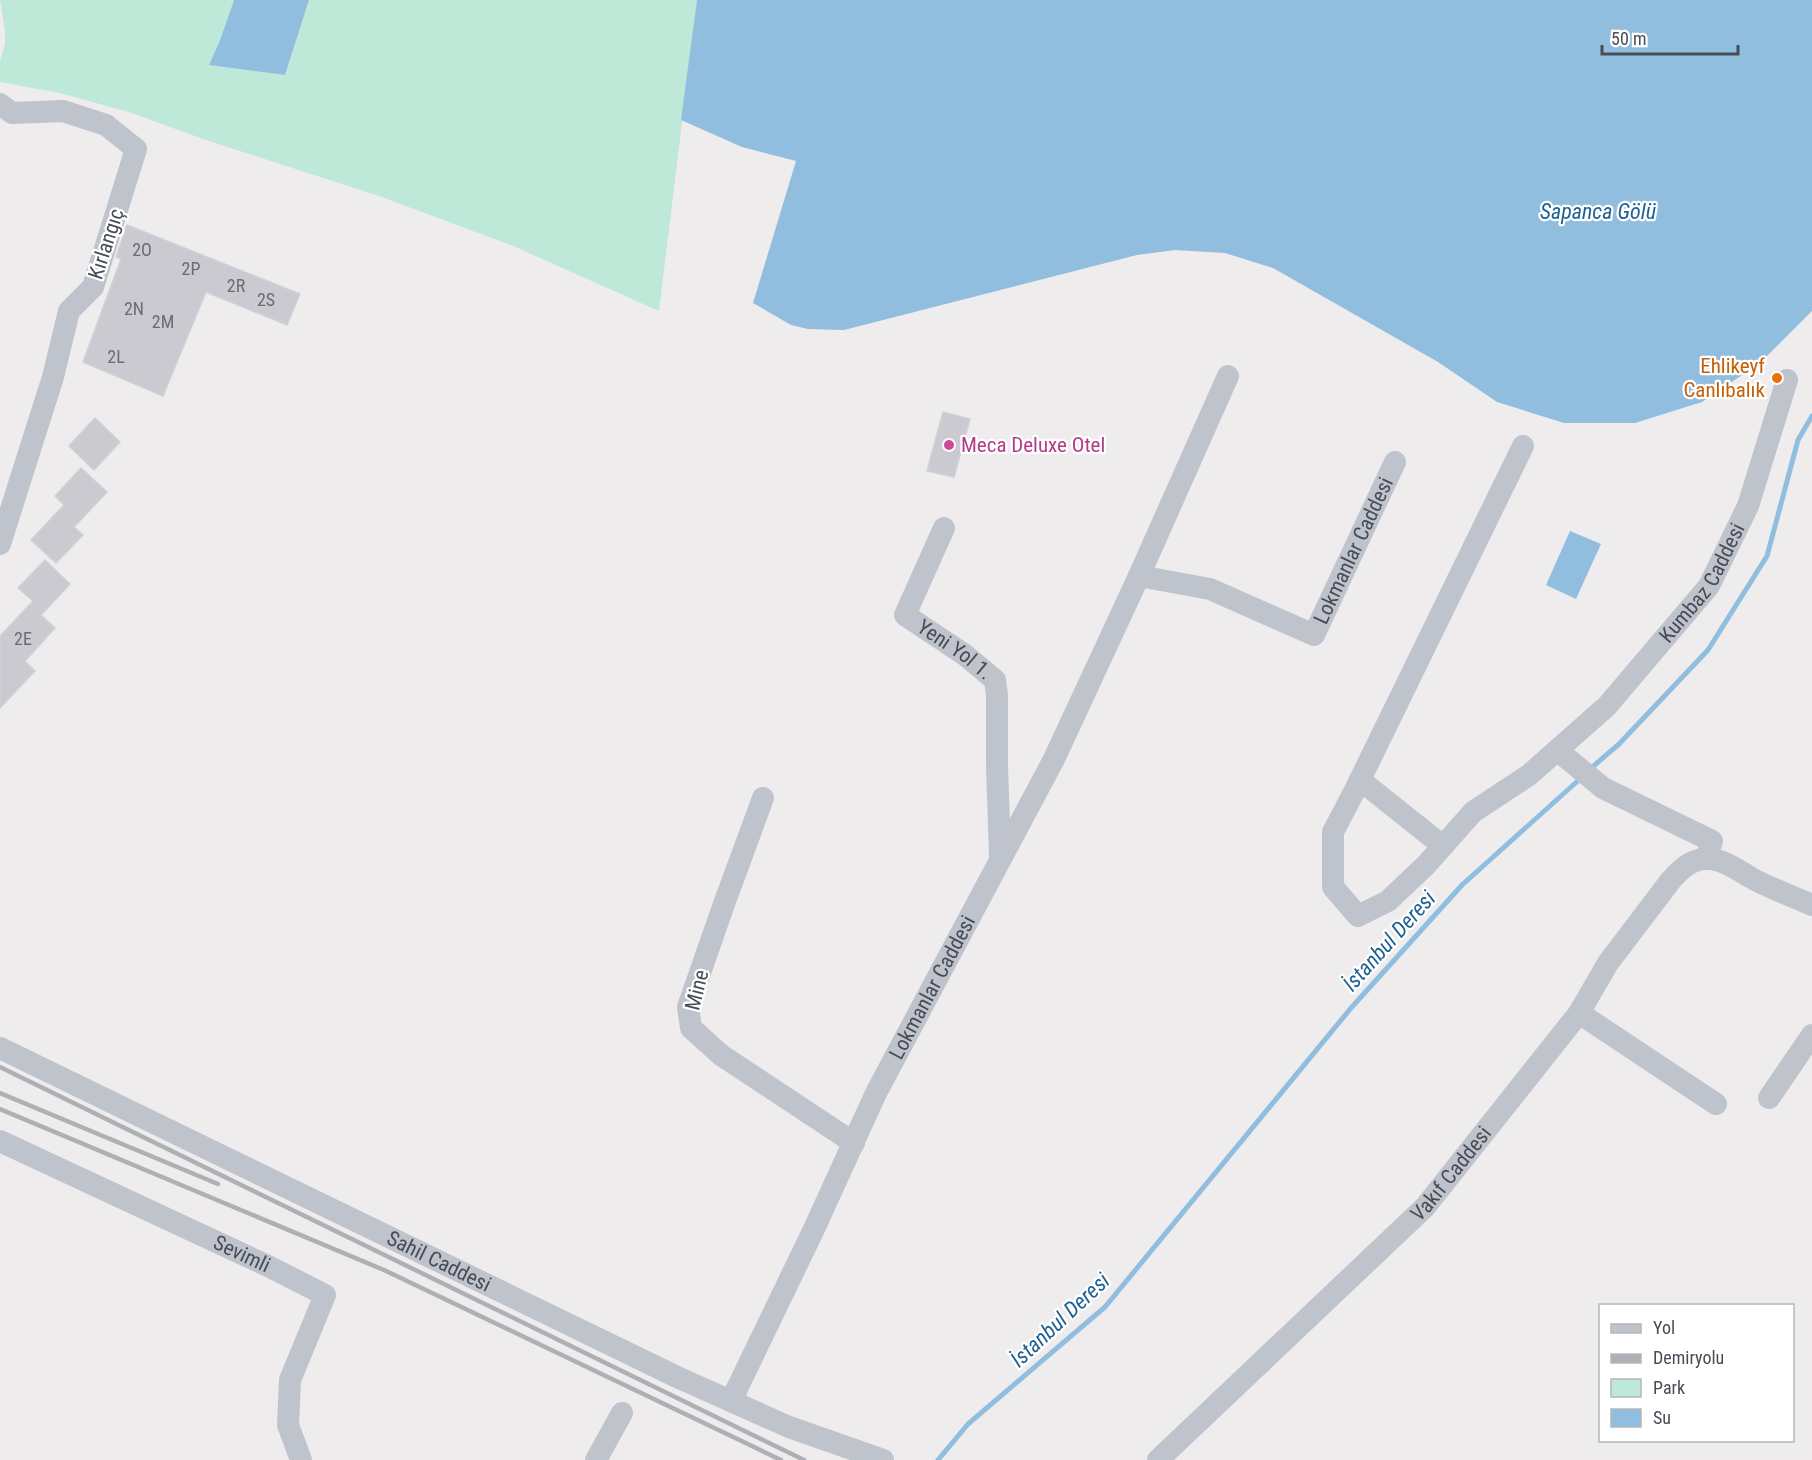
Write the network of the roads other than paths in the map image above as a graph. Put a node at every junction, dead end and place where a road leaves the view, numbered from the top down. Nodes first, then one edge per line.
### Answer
1 (0, 104) edge
2 (1228, 376) dead end
3 (1787, 380) dead end
4 (1523, 446) dead end
5 (1395, 462) dead end
6 (944, 528) dead end
7 (0, 544) edge
8 (1139, 576) junction
9 (1566, 756) junction
10 (1360, 780) junction
11 (763, 798) dead end
12 (1443, 846) junction
13 (1000, 857) junction
14 (1706, 859) junction
15 (1812, 905) edge
16 (1579, 1013) junction
17 (1812, 1035) edge
18 (0, 1048) edge
19 (1769, 1098) dead end
20 (1716, 1104) dead end
21 (1, 1143) edge
22 (854, 1143) junction
23 (731, 1401) junction
24 (622, 1413) dead end
25 (301, 1460) edge
26 (596, 1460) edge
27 (883, 1460) edge
28 (1158, 1460) edge

1 - 7 street, Kırlangıç
2 - 8 street, Lokmanlar Caddesi
3 - 9 street, Kumbaz Caddesi
4 - 10 street
5 - 8 street, Lokmanlar Caddesi
6 - 13 street, Yeni Yol 1.
8 - 13 street, Lokmanlar Caddesi
9 - 12 street, Kumbaz Caddesi
9 - 14 street
10 - 12 street
10 - 12 street, Kumbaz Caddesi
11 - 22 street, Mine
13 - 22 street, Lokmanlar Caddesi
14 - 15 street
14 - 16 street, Vakıf Caddesi
16 - 20 street
16 - 28 street, Vakıf Caddesi
17 - 19 street
18 - 23 street, Sahil Caddesi
21 - 25 street, Sevimli
22 - 23 street, Lokmanlar Caddesi
23 - 27 street, Sahil Caddesi
24 - 26 street

